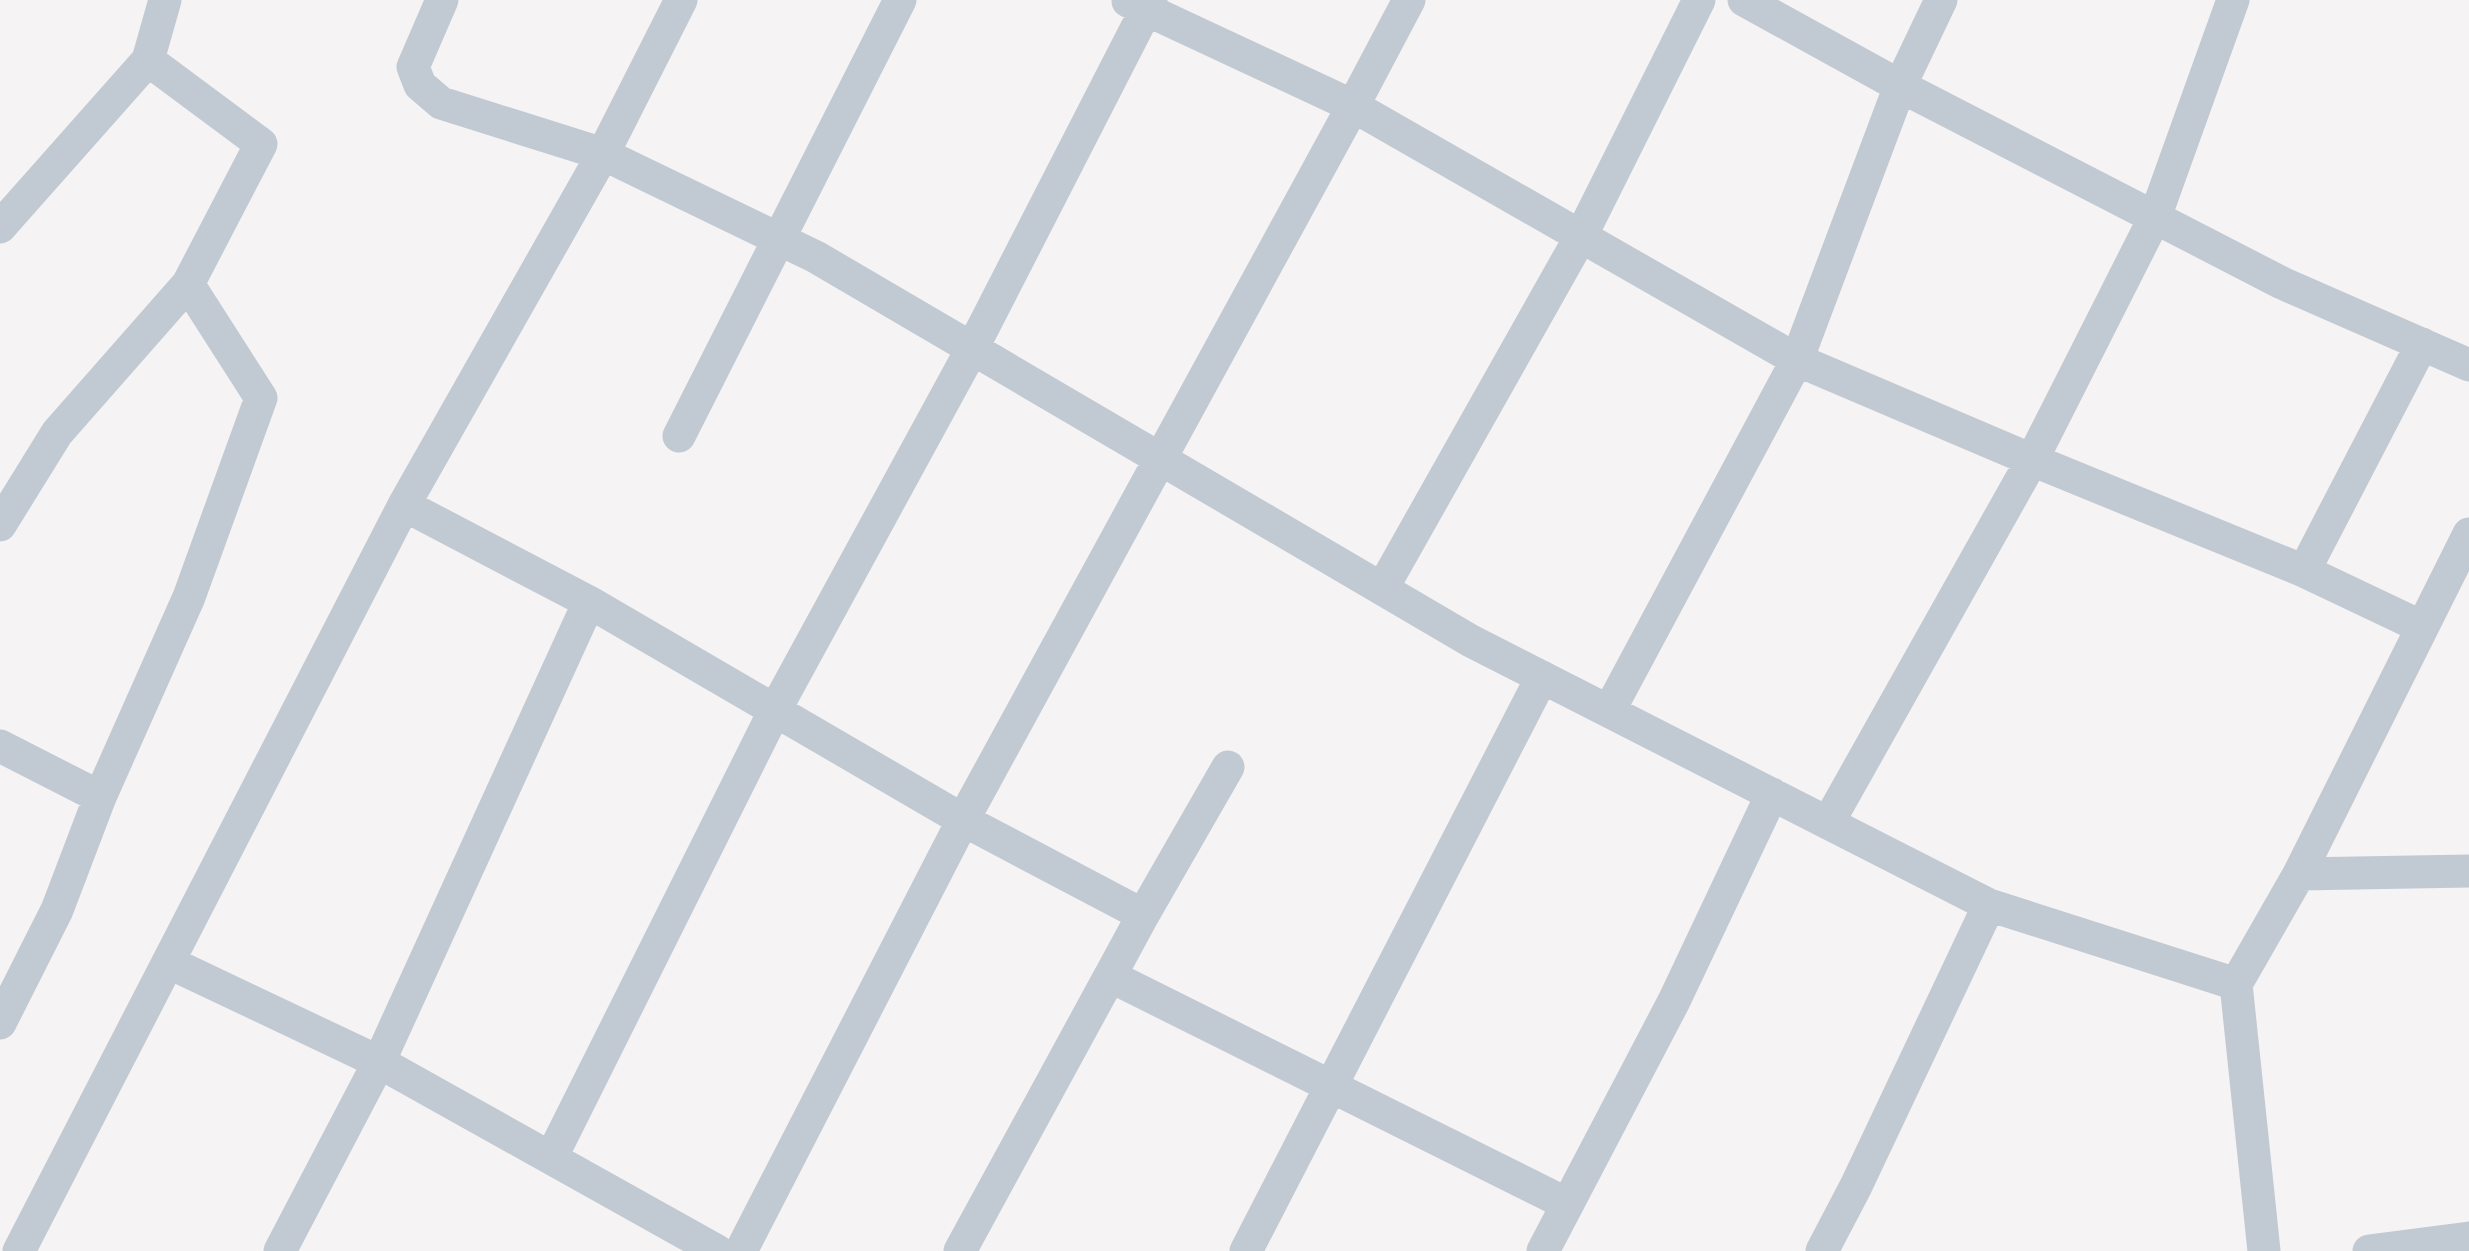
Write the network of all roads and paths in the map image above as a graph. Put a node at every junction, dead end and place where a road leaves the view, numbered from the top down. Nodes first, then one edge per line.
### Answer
1 (165, 0) edge
2 (442, 0) edge
3 (681, 0) edge
4 (900, 0) edge
5 (1409, 0) edge
6 (1699, 0) edge
7 (1744, 0) edge
8 (1941, 0) edge
9 (2233, 0) edge
10 (1141, 3) edge
11 (148, 60) junction
12 (1900, 86) junction
13 (1353, 106) junction
14 (603, 154) junction
15 (2155, 217) junction
16 (0, 227) edge
17 (1581, 236) junction
18 (779, 239) junction
19 (188, 284) junction
20 (2422, 344) junction
21 (972, 349) junction
22 (1797, 360) junction
23 (2469, 365) edge
24 (679, 436) dead end
25 (1161, 459) junction
26 (2032, 460) junction
27 (404, 505) junction
28 (0, 525) edge
29 (2469, 534) edge
30 (2304, 572) junction
31 (2459, 576) edge
32 (1382, 589) junction
33 (589, 602) junction
34 (2422, 627) junction
35 (1542, 677) junction
36 (775, 710) junction
37 (1609, 711) junction
38 (0, 746) edge
39 (1228, 767) dead end
40 (1772, 794) junction
41 (100, 797) junction
42 (963, 820) junction
43 (1828, 823) junction
44 (2469, 871) edge
45 (2299, 874) junction
46 (1989, 905) junction
47 (1143, 915) junction
48 (168, 962) junction
49 (1110, 976) junction
50 (2236, 984) junction
51 (0, 1023) edge
52 (379, 1062) junction
53 (1333, 1087) junction
54 (551, 1158) junction
55 (1567, 1204) junction
56 (2469, 1238) edge
57 (19, 1251) edge
58 (280, 1251) edge
59 (717, 1251) edge
60 (741, 1251) edge
61 (960, 1251) edge
62 (1246, 1251) edge
63 (1542, 1251) edge
64 (1822, 1251) edge
65 (2264, 1251) edge
66 (2369, 1251) edge

1 - 11 street
2 - 14 street
3 - 14 street
4 - 18 street
5 - 13 street
6 - 17 street
7 - 12 street
8 - 12 street
9 - 15 street
10 - 13 street
10 - 21 street
11 - 16 street
11 - 19 street
12 - 15 street
12 - 22 street
13 - 17 street
13 - 25 street
14 - 18 street
14 - 27 street
15 - 20 street
15 - 26 street
17 - 22 street
17 - 32 street
18 - 21 street
18 - 24 street
19 - 28 street
19 - 41 street
20 - 23 street
20 - 30 street
21 - 25 street
21 - 36 street
22 - 26 street
22 - 37 street
25 - 32 street
25 - 42 street
26 - 30 street
26 - 43 street
27 - 33 street
27 - 48 street
29 - 31 street
30 - 34 street
31 - 34 street
32 - 35 street
33 - 36 street
33 - 52 street
34 - 45 street
35 - 37 street
35 - 53 street
36 - 42 street
36 - 54 street
37 - 40 street
38 - 41 street
39 - 47 street
40 - 43 street
40 - 55 street
41 - 51 street
42 - 47 street
42 - 60 street
43 - 46 street
44 - 45 street
45 - 50 street
46 - 50 street
46 - 64 street
47 - 49 street
48 - 52 street
48 - 57 street
49 - 53 street
49 - 61 street
50 - 65 street
52 - 54 street
52 - 58 street
53 - 55 street
53 - 62 street
54 - 59 street
55 - 63 street
56 - 66 street

